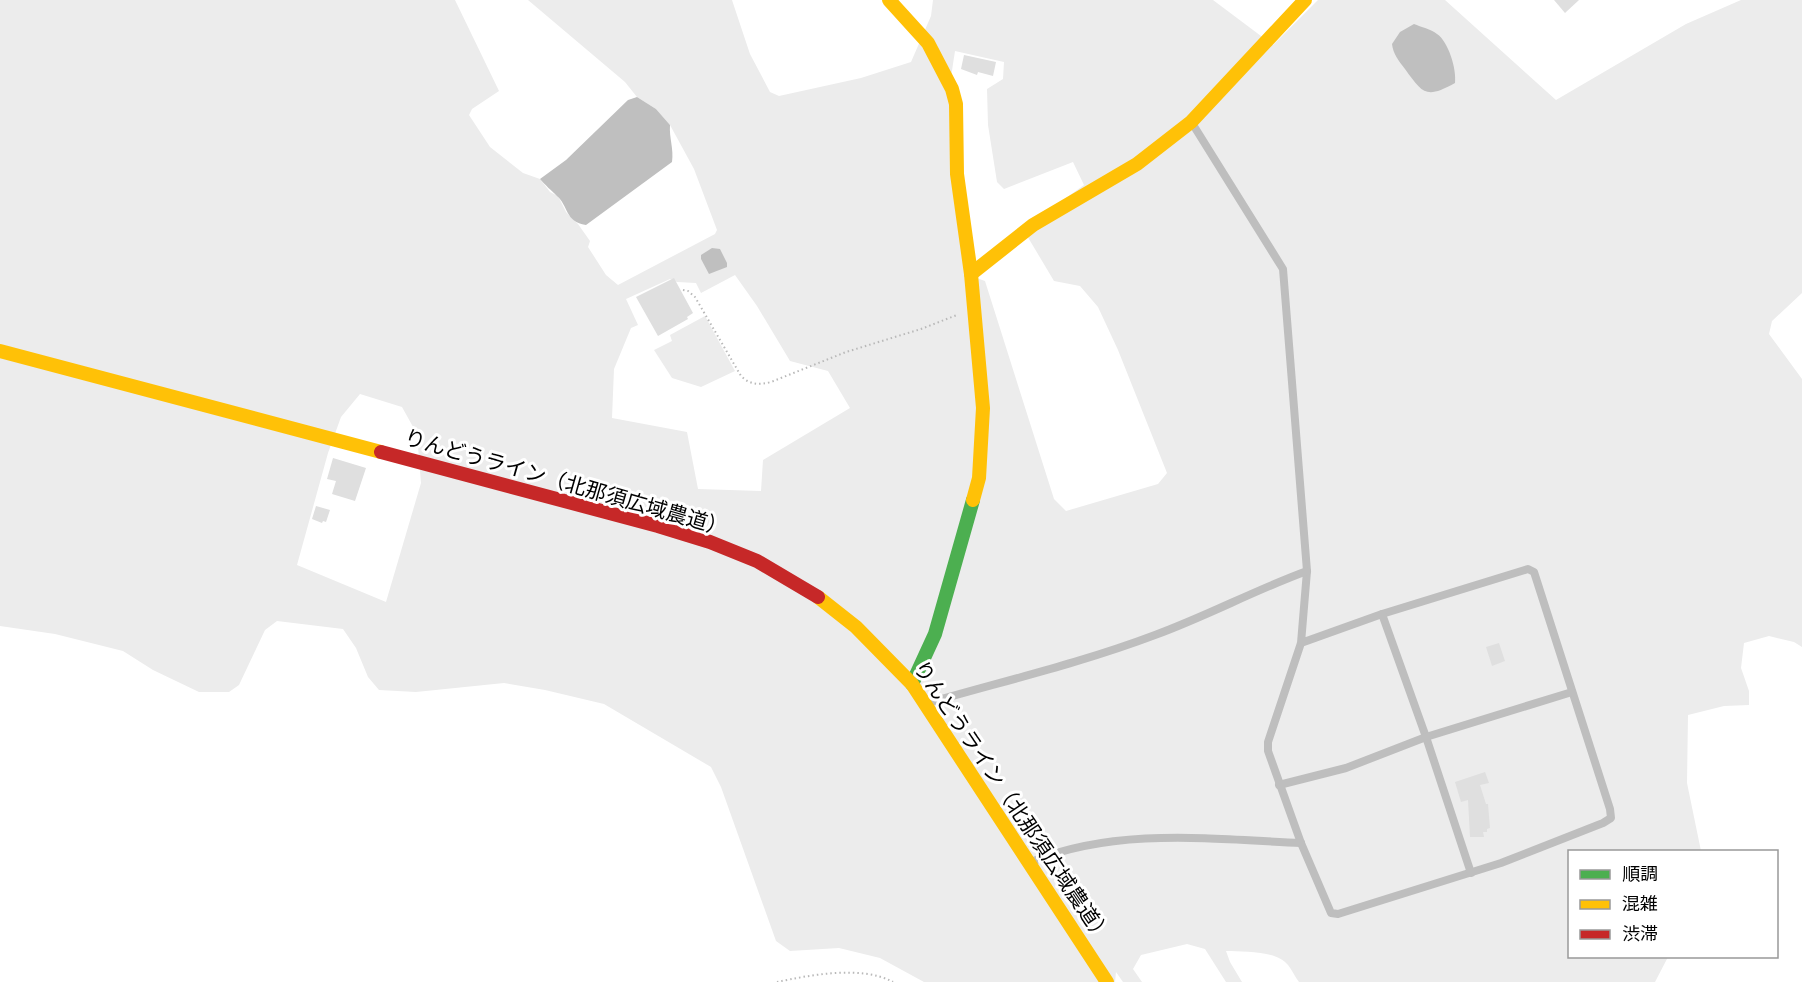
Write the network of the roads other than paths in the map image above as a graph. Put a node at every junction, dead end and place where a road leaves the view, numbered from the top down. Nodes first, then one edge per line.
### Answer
1 (889, 0) edge
2 (1305, 0) edge
3 (1191, 122) junction
4 (971, 274) junction
5 (0, 351) edge
6 (1307, 571) junction
7 (1382, 614) junction
8 (1301, 643) junction
9 (912, 684) junction
10 (1572, 692) junction
11 (924, 704) junction
12 (1426, 737) junction
13 (1279, 784) junction
14 (1301, 843) junction
15 (1029, 863) junction
16 (1471, 873) junction
17 (1107, 982) edge

1 - 4 street
2 - 3 street
3 - 4 street
3 - 6 lane
4 - 9 street
5 - 9 street, りんどうライン（北那須広域農道）
6 - 8 lane
6 - 11 lane
7 - 8 lane
7 - 10 lane
7 - 12 lane
8 - 13 lane
9 - 11 street, りんどうライン（北那須広域農道）
10 - 12 lane
10 - 16 lane
11 - 15 street, りんどうライン（北那須広域農道）
12 - 13 lane
12 - 16 lane
13 - 14 lane
14 - 15 lane
14 - 16 lane
15 - 17 street, りんどうライン（北那須広域農道）

